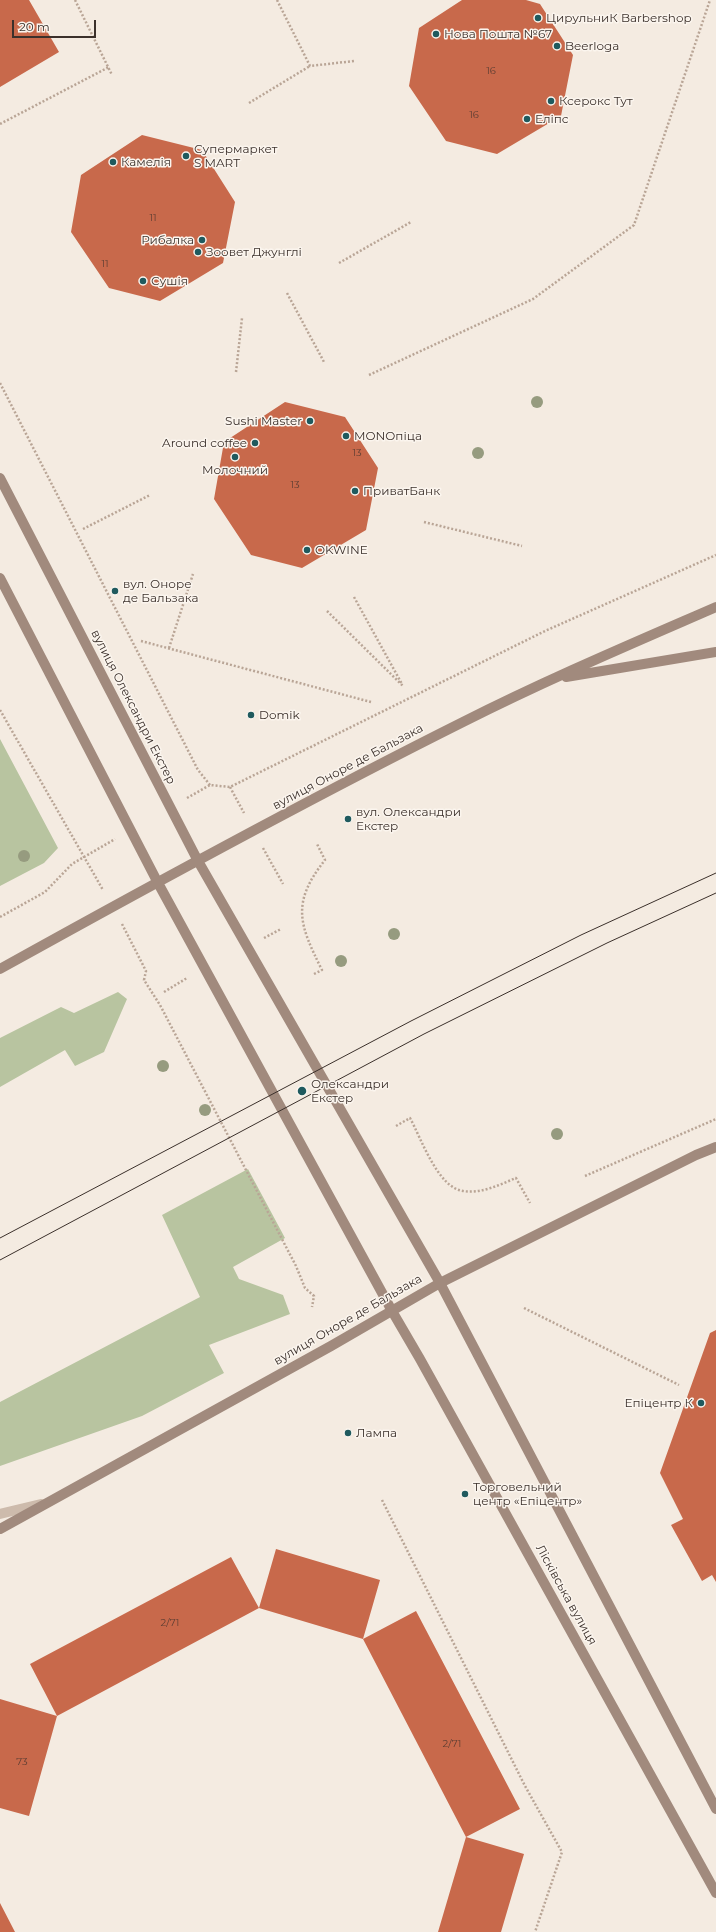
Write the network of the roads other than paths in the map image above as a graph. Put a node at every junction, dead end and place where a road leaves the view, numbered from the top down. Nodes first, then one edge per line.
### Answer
1 (0, 478) edge
2 (0, 578) edge
3 (716, 607) edge
4 (716, 652) edge
5 (552, 679) junction
6 (198, 861) junction
7 (158, 883) junction
8 (0, 969) edge
9 (716, 1142) edge
10 (716, 1147) edge
11 (696, 1155) junction
12 (440, 1283) junction
13 (392, 1311) junction
14 (51, 1502) junction
15 (0, 1514) edge
16 (0, 1529) edge
17 (716, 1809) edge
18 (716, 1893) edge

1 - 6 street, вулиця Олександри Екстер
2 - 7 street
3 - 5 street, вулиця Оноре де Бальзака
4 - 5 street
5 - 6 street, вулиця Оноре де Бальзака
6 - 7 street, вулиця Оноре де Бальзака
6 - 12 street, вулиця Олександри Екстер
7 - 8 street, вулиця Оноре де Бальзака
7 - 13 street, Лісківська вулиця
9 - 11 street
10 - 11 street, вулиця Оноре де Бальзака
11 - 12 street, вулиця Оноре де Бальзака
12 - 13 street, вулиця Оноре де Бальзака
12 - 17 street
13 - 14 street, вулиця Оноре де Бальзака
13 - 18 street, Лісківська вулиця
14 - 15 lane
14 - 16 street, вулиця Оноре де Бальзака

